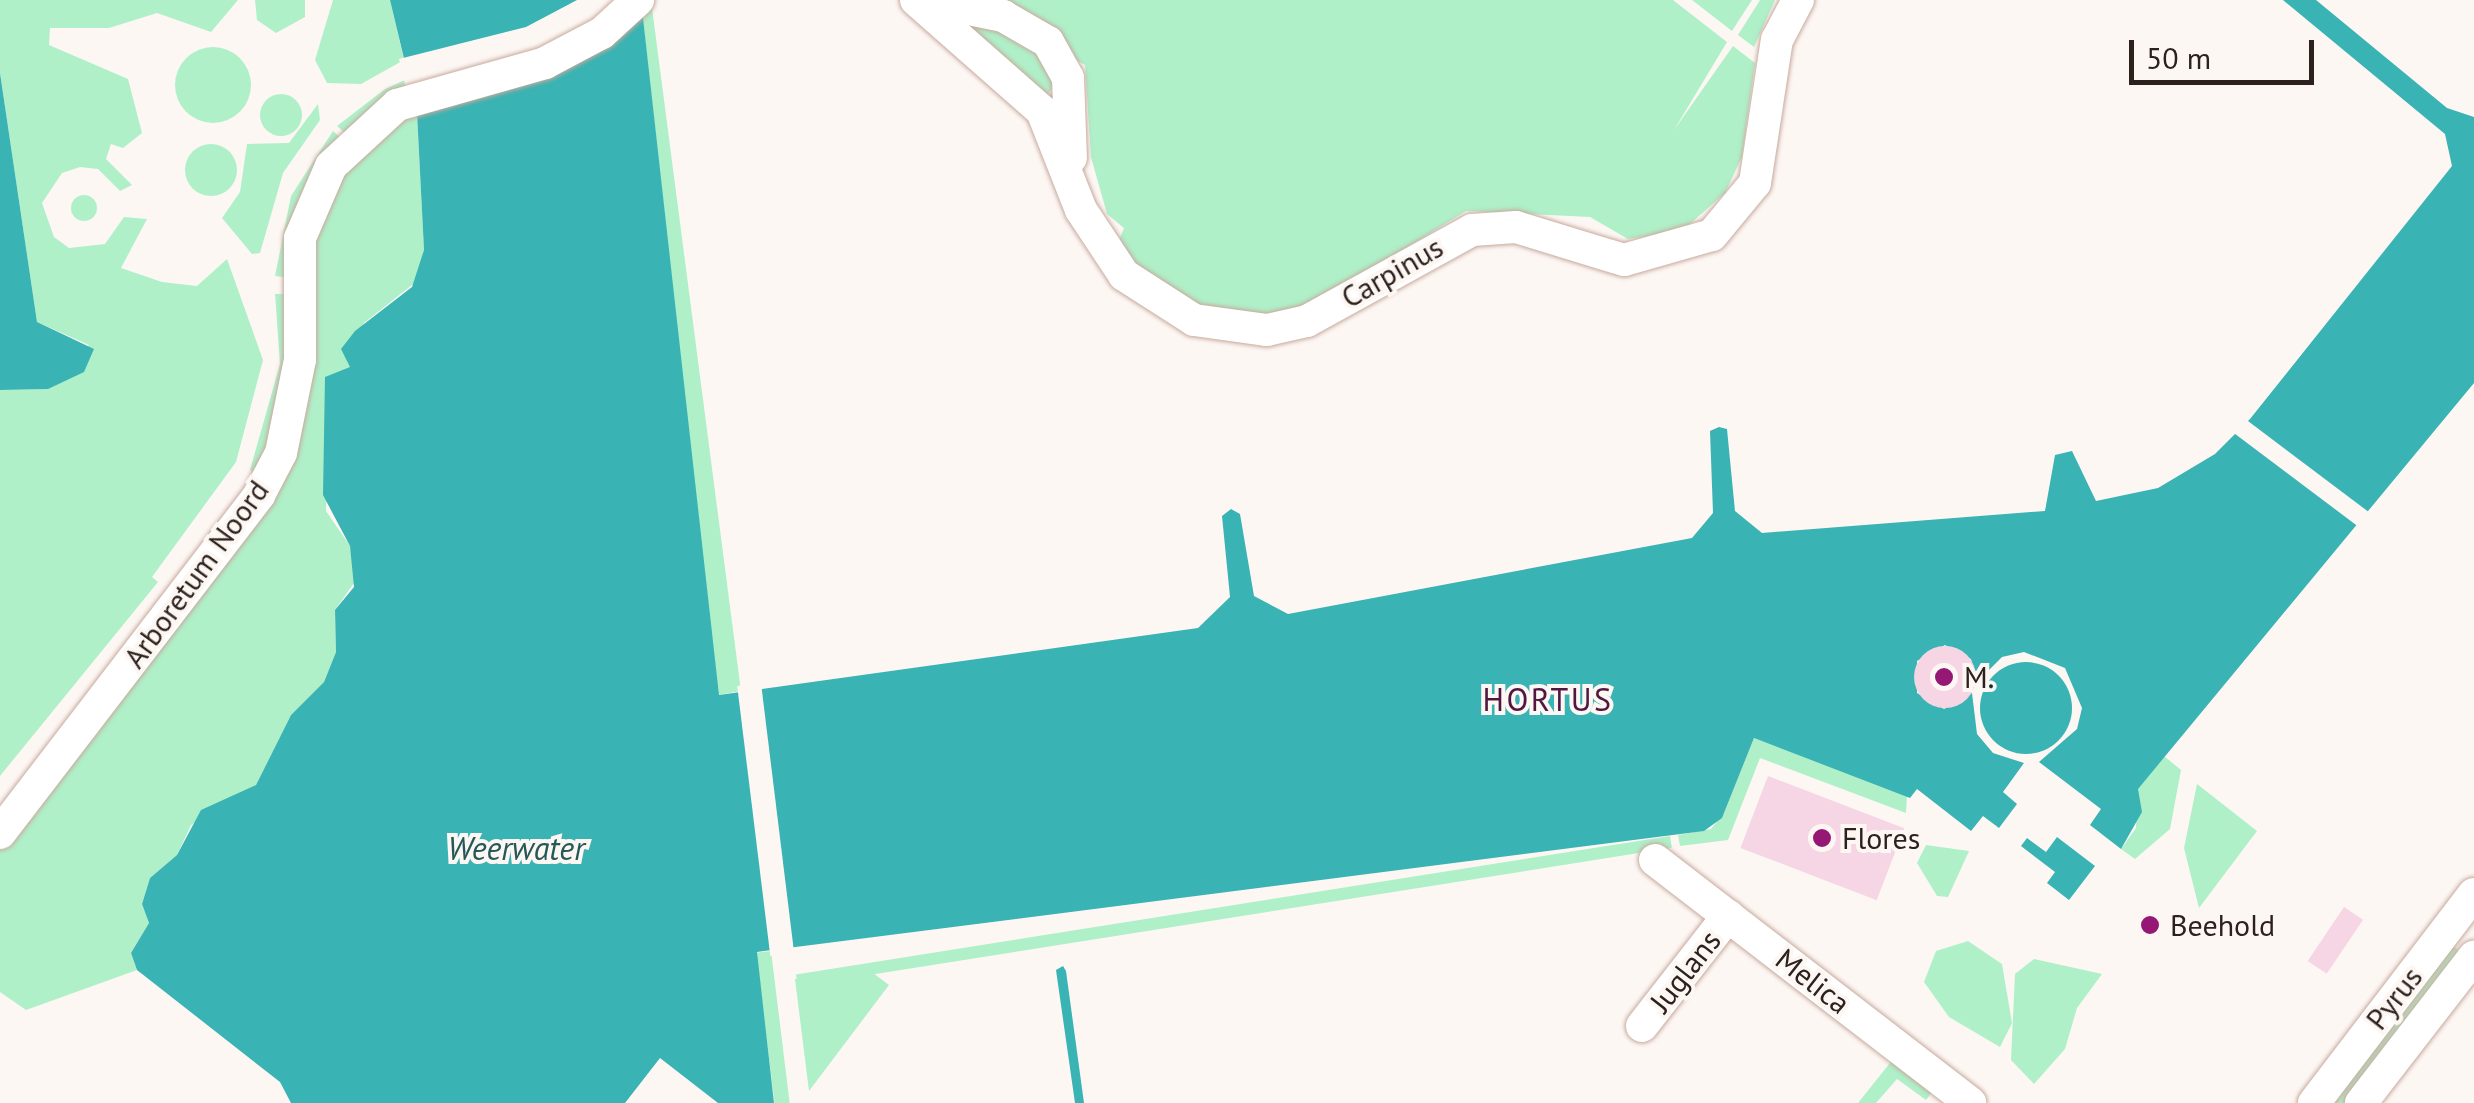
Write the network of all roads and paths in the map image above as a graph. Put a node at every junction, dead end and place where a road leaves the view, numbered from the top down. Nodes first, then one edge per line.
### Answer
1 (638, 0) edge
2 (920, 0) edge
3 (1798, 0) edge
4 (1071, 168) junction
5 (0, 833) edge
6 (1655, 860) dead end
7 (2474, 894) edge
8 (1728, 916) junction
9 (2474, 956) edge
10 (1642, 1026) dead end
11 (1970, 1103) edge
12 (2314, 1103) edge
13 (2361, 1103) edge

1 - 5 street, Arboretum Noord
2 - 4 street, Carpinus
2 - 4 street, Carpinus
3 - 4 street, Carpinus
6 - 8 street, Melica
7 - 12 street, Pyrus
8 - 10 street, Juglans
8 - 11 street, Melica
9 - 13 street, Pyrus

